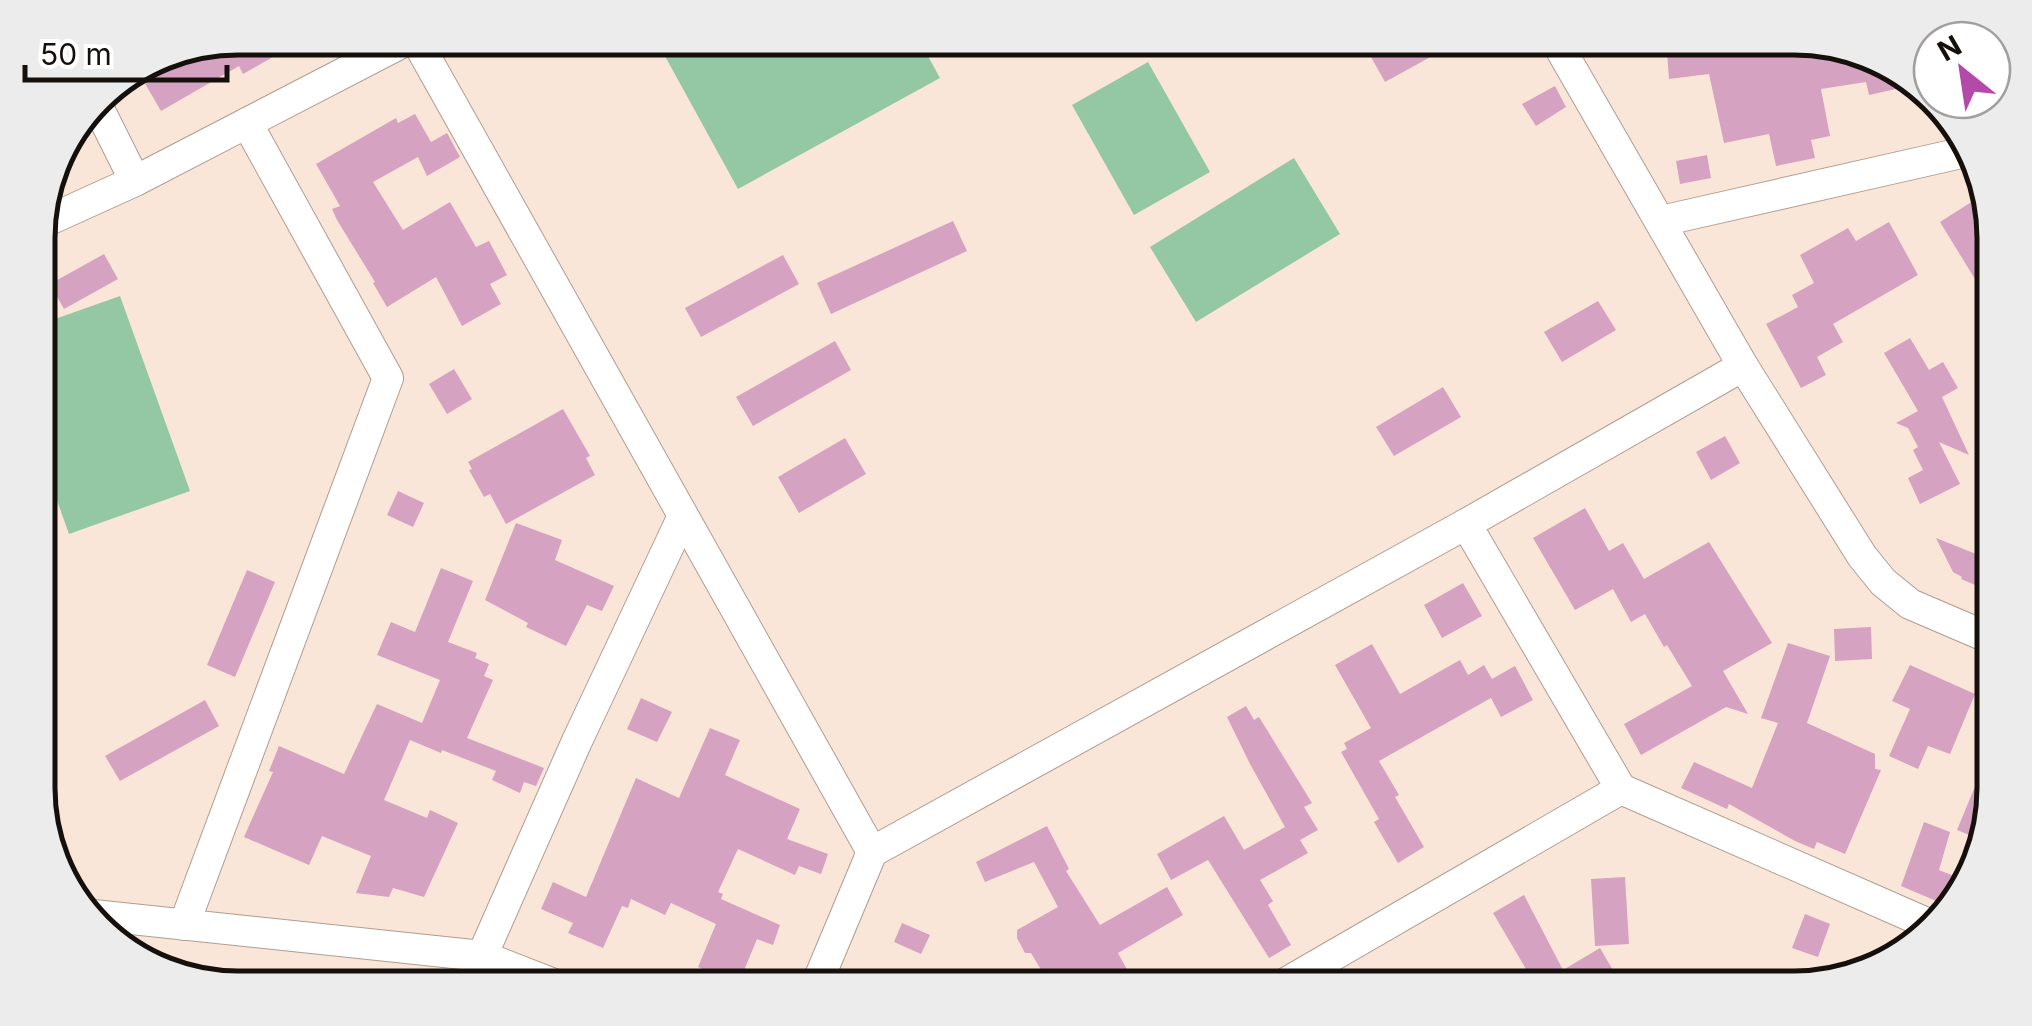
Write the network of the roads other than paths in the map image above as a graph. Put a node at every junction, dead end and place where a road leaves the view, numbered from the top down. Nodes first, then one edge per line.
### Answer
1 (380, 55) edge
2 (423, 55) edge
3 (1564, 55) edge
4 (102, 116) edge
5 (247, 123) junction
6 (1956, 154) edge
7 (134, 181) junction
8 (57, 216) edge
9 (1661, 221) junction
10 (1743, 366) junction
11 (683, 516) junction
12 (1466, 524) junction
13 (1977, 633) edge
14 (1621, 789) junction
15 (872, 852) junction
16 (107, 916) edge
17 (1921, 920) edge
18 (184, 924) junction
19 (482, 956) junction
20 (520, 971) edge
21 (822, 971) edge
22 (1306, 971) edge

1 - 5 street
2 - 11 street
3 - 9 street
4 - 7 street
5 - 7 street
5 - 18 street
6 - 9 street
7 - 8 street
9 - 10 street
10 - 12 street
10 - 13 street
11 - 15 street
11 - 19 street
12 - 14 street
12 - 15 street
14 - 17 street
14 - 22 street
15 - 21 street
16 - 18 street
18 - 19 street
19 - 20 street

